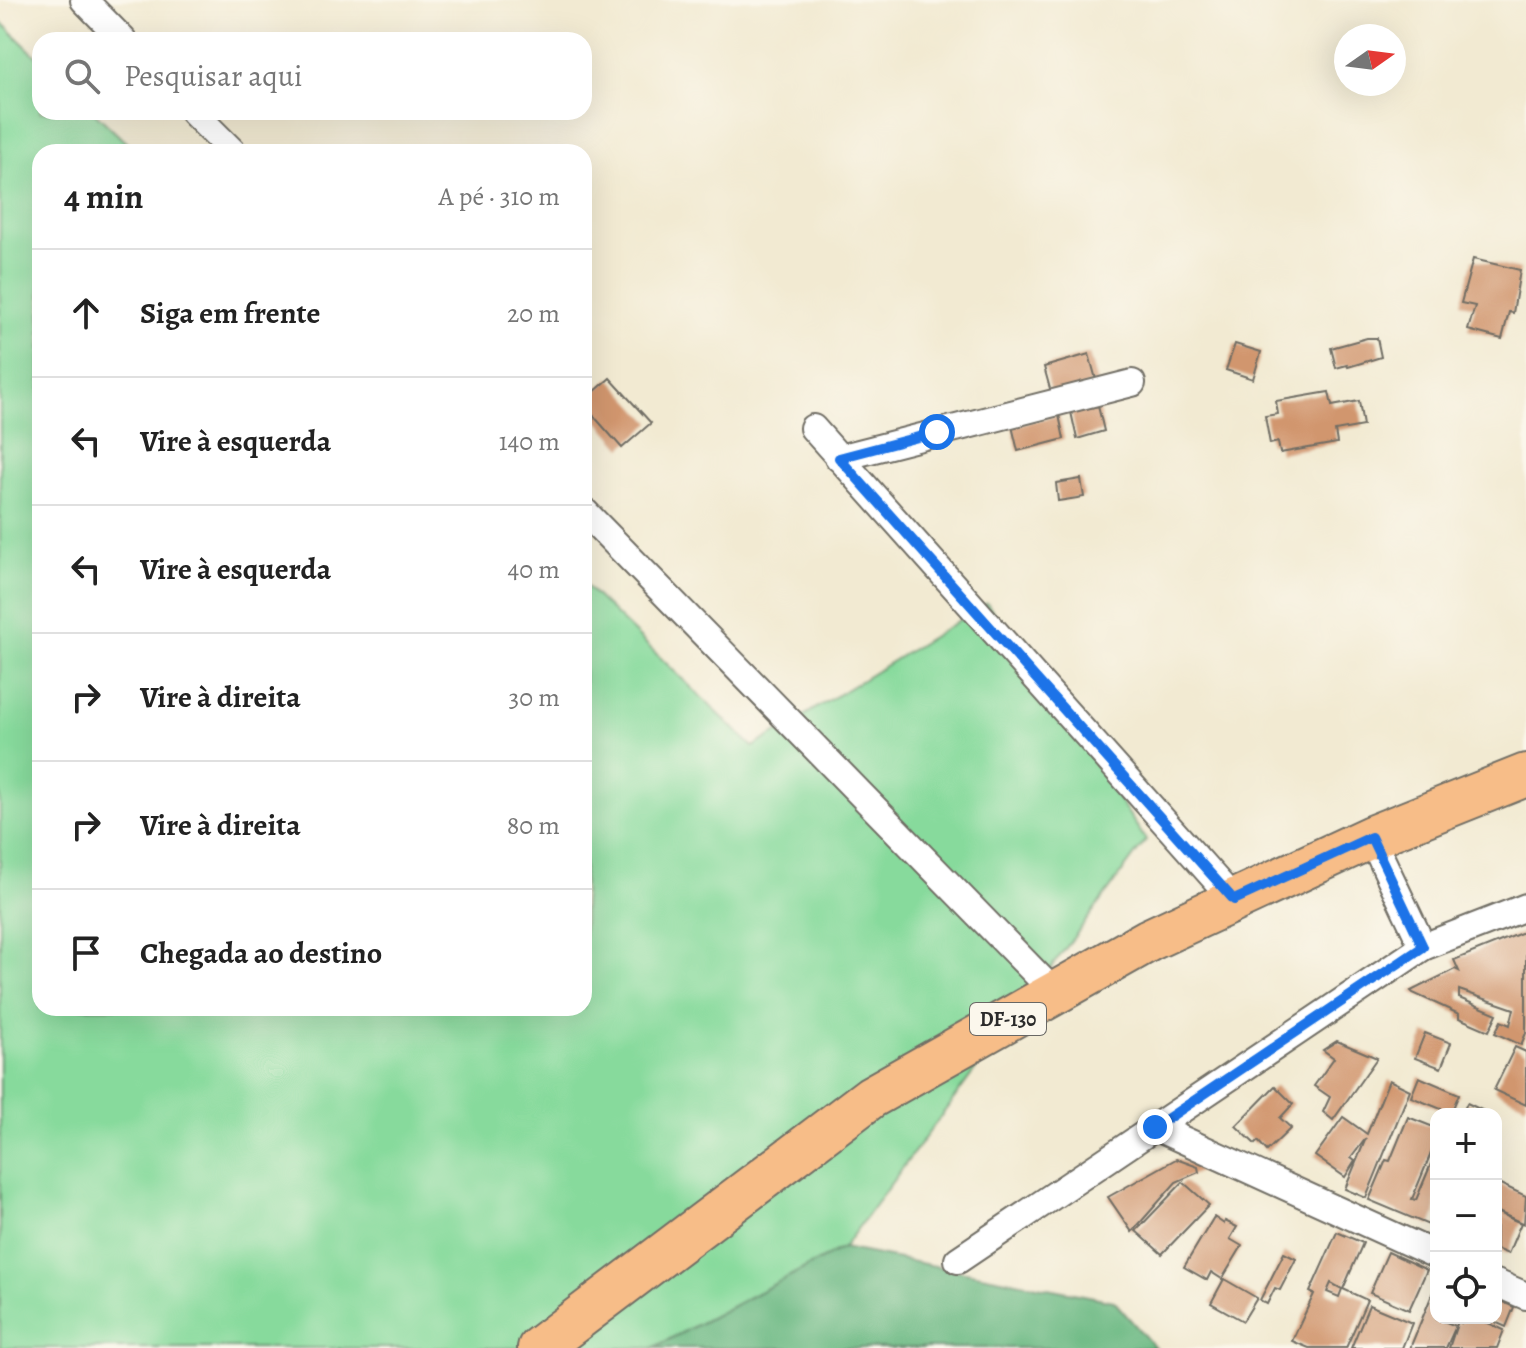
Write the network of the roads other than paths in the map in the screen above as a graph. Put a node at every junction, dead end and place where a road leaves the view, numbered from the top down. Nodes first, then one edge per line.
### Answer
1 (84, 0) edge
2 (115, 32) edge
3 (201, 120) edge
4 (225, 144) edge
5 (1132, 383) dead end
6 (813, 428) dead end
7 (839, 458) junction
8 (592, 519) edge
9 (1526, 775) edge
10 (1371, 837) junction
11 (1234, 900) junction
12 (1526, 907) edge
13 (1423, 947) junction
14 (1055, 993) junction
15 (1155, 1127) junction
16 (1430, 1252) edge
17 (958, 1260) dead end
18 (1502, 1286) edge
19 (1526, 1296) edge
20 (539, 1348) edge

1 - 2 street
3 - 4 street
5 - 7 street
6 - 7 street
7 - 11 street
8 - 14 street
9 - 10 main road, DF-130
10 - 11 main road, DF-130
10 - 13 street
11 - 14 main road, DF-130
12 - 13 street
13 - 15 street
14 - 20 main road, DF-130
15 - 16 street
15 - 17 street
18 - 19 street

